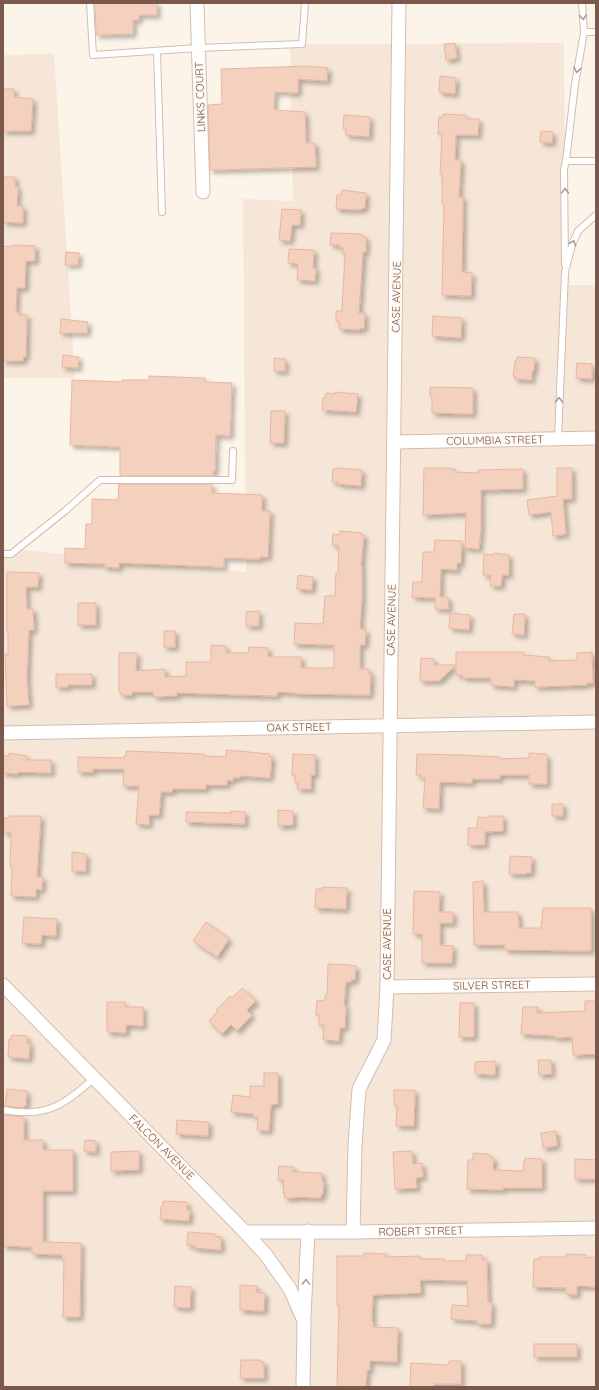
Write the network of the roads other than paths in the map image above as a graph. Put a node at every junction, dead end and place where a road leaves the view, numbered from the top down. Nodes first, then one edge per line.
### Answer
1 (90, 3) edge
2 (197, 3) edge
3 (206, 3) edge
4 (305, 3) edge
5 (399, 3) edge
6 (582, 3) edge
7 (584, 32) junction
8 (596, 32) edge
9 (198, 48) junction
10 (157, 51) junction
11 (566, 161) junction
12 (596, 161) edge
13 (203, 192) dead end
14 (162, 212) dead end
15 (596, 215) edge
16 (565, 272) junction
17 (596, 438) edge
18 (558, 439) junction
19 (394, 442) junction
20 (233, 451) dead end
21 (3, 554) edge
22 (596, 722) edge
23 (390, 725) junction
24 (3, 733) edge
25 (596, 984) edge
26 (3, 985) edge
27 (387, 987) junction
28 (94, 1078) junction
29 (3, 1110) edge
30 (596, 1228) edge
31 (308, 1231) junction
32 (245, 1232) junction
33 (353, 1232) junction
34 (304, 1320) junction
35 (304, 1387) edge

1 - 10 lane
2 - 3 lane
2 - 9 street, LINKS COURT
4 - 9 lane
5 - 19 street, CASE AVENUE
6 -> 7 lane
7 - 8 lane
7 -> 11 lane
9 - 10 lane
9 - 13 street, LINKS COURT
10 - 14 lane
11 - 12 lane
16 -> 11 lane
16 -> 15 lane
18 -> 16 lane
17 - 18 street, COLUMBIA STREET
18 - 19 street, COLUMBIA STREET
19 - 23 street, CASE AVENUE
20 - 21 lane
22 - 23 street, OAK STREET
23 - 24 street, OAK STREET
23 - 27 street, CASE AVENUE
25 - 27 street, SILVER STREET
26 - 28 street, FALCON AVENUE
27 - 33 street, CASE AVENUE
28 - 29 lane
28 - 32 street, FALCON AVENUE
30 - 33 street, ROBERT STREET
31 - 32 street, ROBERT STREET
31 - 33 street, ROBERT STREET
34 -> 31 street, FALCON AVENUE
32 - 34 street, FALCON AVENUE
34 - 35 street, FALCON AVENUE

